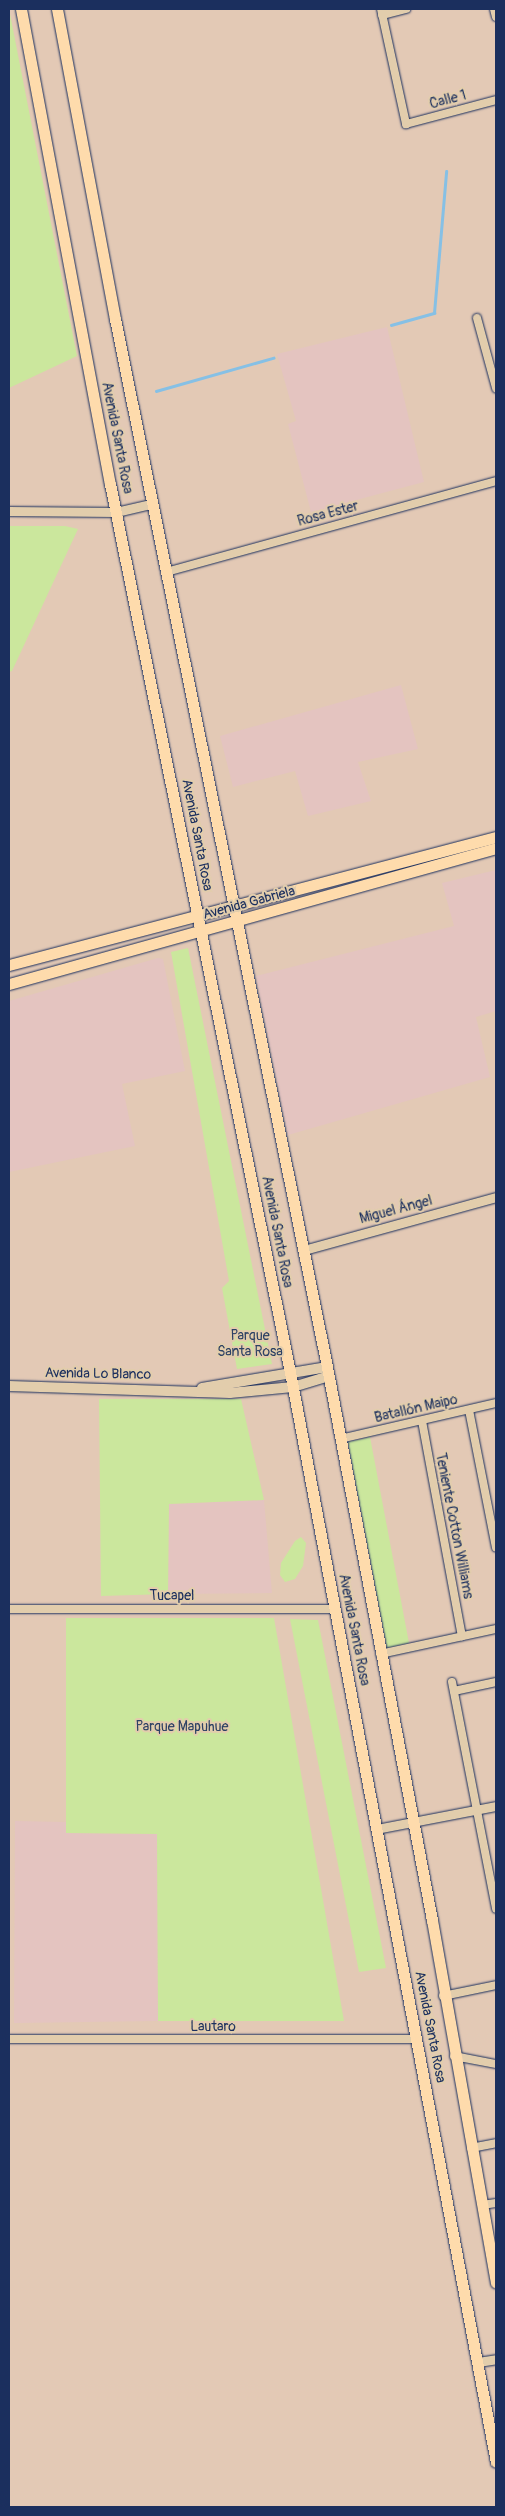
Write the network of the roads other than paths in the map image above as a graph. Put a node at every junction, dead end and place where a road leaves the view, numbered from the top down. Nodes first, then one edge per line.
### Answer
1 (21, 9) edge
2 (57, 9) edge
3 (406, 9) edge
4 (494, 9) edge
5 (382, 12) edge
6 (496, 17) edge
7 (496, 100) edge
8 (477, 318) dead end
9 (496, 388) edge
10 (496, 481) edge
11 (152, 504) junction
12 (9, 511) edge
13 (116, 512) junction
14 (166, 572) junction
15 (496, 837) edge
16 (496, 848) edge
17 (235, 906) junction
18 (198, 914) junction
19 (239, 922) junction
20 (202, 932) junction
21 (9, 965) edge
22 (9, 984) edge
23 (496, 1197) edge
24 (304, 1250) junction
25 (290, 1372) junction
26 (327, 1372) junction
27 (246, 1379) junction
28 (9, 1386) edge
29 (293, 1387) junction
30 (186, 1390) junction
31 (248, 1393) junction
32 (496, 1403) edge
33 (469, 1410) junction
34 (422, 1421) junction
35 (340, 1439) junction
36 (496, 1547) edge
37 (9, 1609) edge
38 (334, 1609) junction
39 (496, 1629) edge
40 (462, 1636) junction
41 (380, 1654) junction
42 (452, 1682) dead end
43 (496, 1682) edge
44 (454, 1691) junction
45 (496, 1806) edge
46 (477, 1809) junction
47 (413, 1822) junction
48 (376, 1829) junction
49 (496, 1909) edge
50 (496, 1985) edge
51 (443, 1996) junction
52 (418, 2039) junction
53 (9, 2040) edge
54 (454, 2056) junction
55 (496, 2064) edge
56 (496, 2143) edge
57 (471, 2148) junction
58 (496, 2203) edge
59 (482, 2205) junction
60 (495, 2265) edge
61 (496, 2282) edge
62 (496, 2359) edge
63 (478, 2362) junction
64 (496, 2462) edge

1 - 13 main road, Avenida Santa Rosa
2 - 11 main road, Avenida Santa Rosa
3 - 5 street
4 - 6 street
5 - 7 street, Calle 1
8 - 9 street
10 - 14 street, Rosa Ester
11 - 13 street
11 - 14 main road, Avenida Santa Rosa
12 - 13 street
13 - 18 main road, Avenida Santa Rosa
14 - 17 main road, Avenida Santa Rosa
15 - 17 main road, Avenida Gabriela
16 - 19 main road, Avenida Gabriela
17 - 18 main road, Avenida Gabriela
17 - 19 main road, Avenida Santa Rosa
18 - 20 main road, Avenida Santa Rosa
18 - 21 main road, Avenida Gabriela
19 - 20 main road, Avenida Gabriela
19 - 24 main road, Avenida Santa Rosa
20 - 22 main road, Avenida Gabriela
20 - 25 main road, Avenida Santa Rosa
23 - 24 street, Miguel Ángel
24 - 26 main road, Avenida Santa Rosa
25 - 26 main road, Avenida Lo Blanco
25 - 27 main road, Avenida Lo Blanco
25 - 29 main road, Avenida Santa Rosa
26 - 29 main road, Avenida Lo Blanco
26 - 35 main road, Avenida Santa Rosa
27 - 30 main road, Avenida Lo Blanco
27 - 31 main road
28 - 30 main road, Avenida Lo Blanco
29 - 31 main road, Avenida Lo Blanco
29 - 38 main road, Avenida Santa Rosa
30 - 31 main road, Avenida Lo Blanco
32 - 33 street, Batallón Maipo
33 - 34 street, Batallón Maipo
33 - 36 street
34 - 35 street, Batallón Maipo
34 - 40 street, Teniente Cotton Williams
35 - 41 main road, Avenida Santa Rosa
37 - 38 street, Tucapel
38 - 48 main road, Avenida Santa Rosa
39 - 40 street
40 - 41 street
41 - 47 main road, Avenida Santa Rosa
42 - 44 street
43 - 44 street
44 - 46 street
45 - 46 street
46 - 47 street
46 - 49 street
47 - 48 street
47 - 51 main road, Avenida Santa Rosa
48 - 52 main road, Avenida Santa Rosa
50 - 51 street
51 - 54 main road, Avenida Santa Rosa
52 - 53 street, Lautaro
52 - 63 main road, Avenida Santa Rosa
54 - 55 street
54 - 57 main road, Avenida Santa Rosa
56 - 57 street
57 - 59 main road, Avenida Santa Rosa
58 - 59 street
59 - 60 main road, Avenida Santa Rosa
60 - 61 main road, Avenida Santa Rosa
62 - 63 street
63 - 64 main road, Avenida Santa Rosa

